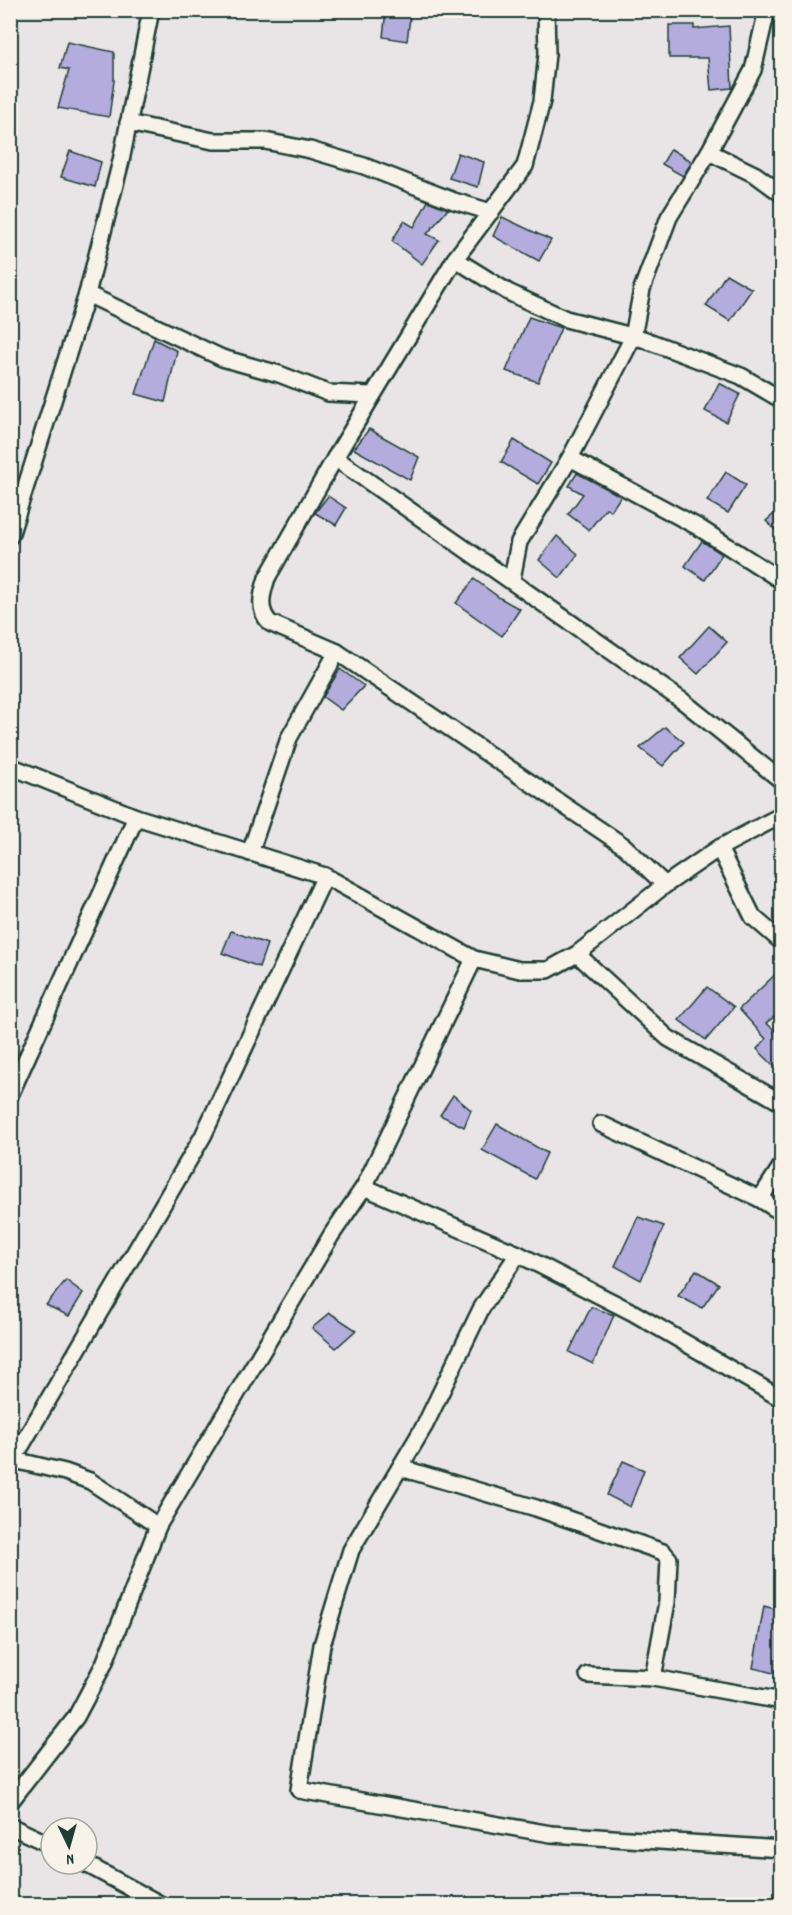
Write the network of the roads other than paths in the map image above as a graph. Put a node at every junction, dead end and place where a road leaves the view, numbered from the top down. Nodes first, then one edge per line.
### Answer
1 (151, 10) edge
2 (546, 10) edge
3 (767, 10) edge
4 (128, 123) junction
5 (710, 152) junction
6 (782, 194) edge
7 (491, 212) junction
8 (455, 259) junction
9 (87, 294) junction
10 (633, 337) junction
11 (371, 395) junction
12 (782, 400) edge
13 (335, 458) junction
14 (570, 458) junction
15 (10, 536) edge
16 (512, 579) junction
17 (782, 581) edge
18 (337, 652) junction
19 (10, 766) edge
20 (782, 781) edge
21 (782, 815) edge
22 (136, 817) junction
23 (718, 848) junction
24 (250, 853) junction
25 (325, 876) junction
26 (665, 885) junction
27 (782, 942) edge
28 (577, 954) junction
29 (474, 959) junction
30 (10, 1095) edge
31 (782, 1104) edge
32 (601, 1124) dead end
33 (782, 1165) edge
34 (364, 1187) junction
35 (760, 1198) junction
36 (782, 1213) edge
37 (518, 1254) junction
38 (782, 1399) edge
39 (12, 1461) edge
40 (401, 1468) junction
41 (158, 1526) junction
42 (588, 1675) dead end
43 (653, 1678) junction
44 (782, 1701) edge
45 (10, 1802) edge
46 (10, 1826) edge
47 (39, 1839) edge
48 (782, 1849) edge
49 (99, 1871) edge
50 (160, 1905) edge

1 - 4 street
2 - 7 street
3 - 5 street
4 - 7 street
4 - 9 street
5 - 6 street
5 - 10 street
7 - 8 street
8 - 10 street
8 - 11 street
9 - 11 street
9 - 15 street
10 - 12 street
10 - 14 street
11 - 13 street
13 - 16 street
13 - 18 street
14 - 16 street
14 - 17 street
16 - 20 street
18 - 24 street
18 - 26 street
19 - 22 street
21 - 23 street
22 - 24 street
22 - 30 street
23 - 26 street
23 - 27 street
24 - 25 street
25 - 29 street
25 - 39 street
26 - 28 street
28 - 29 street
28 - 31 street
29 - 34 street
32 - 35 street
33 - 35 street
34 - 37 street
34 - 41 street
35 - 36 street
37 - 38 street
37 - 40 street
39 - 41 street
40 - 43 street
40 - 48 street
41 - 45 street
42 - 43 street
43 - 44 street
46 - 47 street
49 - 50 street

